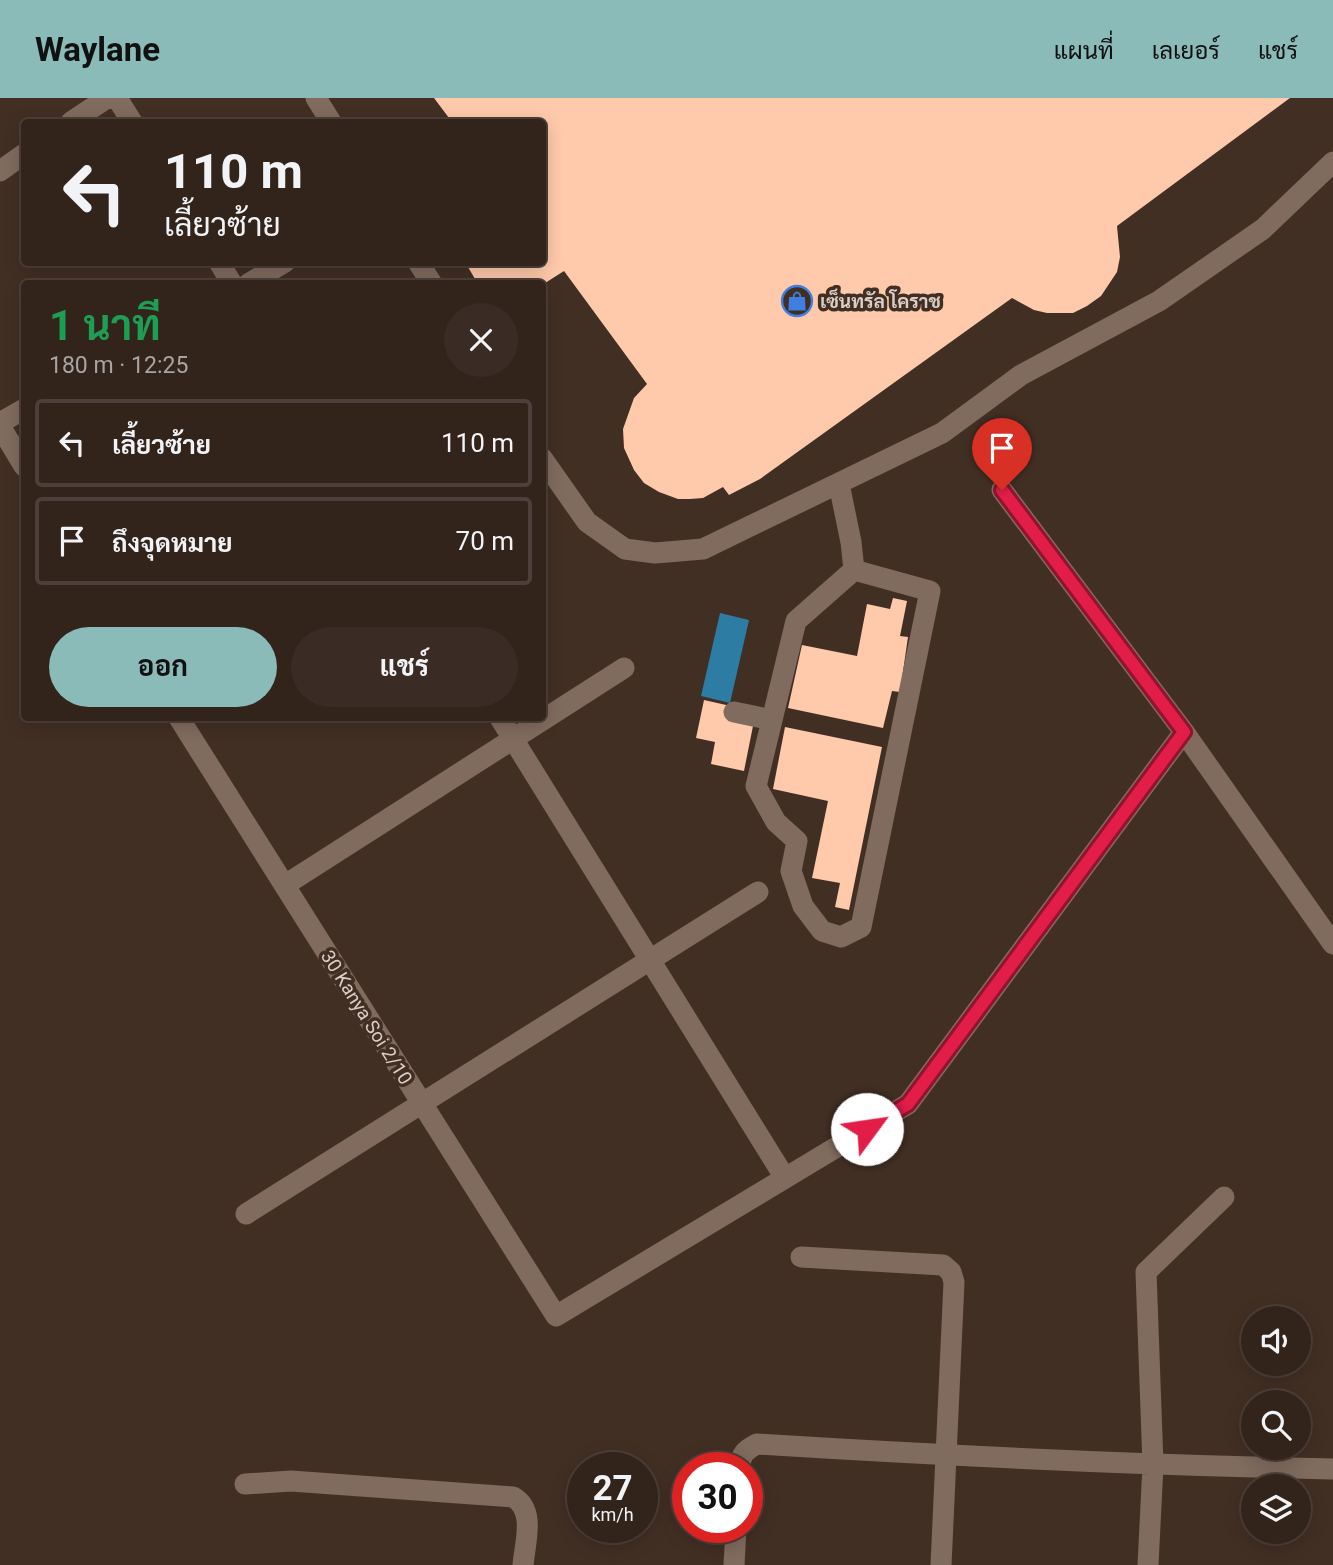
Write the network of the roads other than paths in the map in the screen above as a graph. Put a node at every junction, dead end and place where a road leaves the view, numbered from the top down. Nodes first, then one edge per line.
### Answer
1 (107, 98) edge
2 (117, 98) edge
3 (316, 98) edge
4 (76, 119) edge
5 (130, 119) edge
6 (329, 119) edge
7 (21, 156) edge
8 (1333, 162) edge
9 (0, 171) edge
10 (278, 266) edge
11 (255, 280) edge
12 (21, 411) edge
13 (0, 424) edge
14 (21, 461) edge
15 (546, 464) edge
16 (839, 484) junction
17 (1002, 490) dead end
18 (854, 570) junction
19 (624, 668) dead end
20 (734, 712) dead end
21 (546, 718) edge
22 (772, 720) junction
23 (181, 721) edge
24 (502, 721) edge
25 (541, 721) edge
26 (1184, 732) junction
27 (513, 739) junction
28 (285, 885) junction
29 (758, 892) dead end
30 (1329, 932) edge
31 (650, 960) junction
32 (422, 1104) junction
33 (785, 1178) junction
34 (1223, 1197) dead end
35 (246, 1214) dead end
36 (801, 1257) dead end
37 (744, 1452) edge
38 (946, 1456) junction
39 (1153, 1465) junction
40 (1333, 1469) edge
41 (245, 1484) dead end
42 (735, 1543) edge
43 (523, 1565) edge
44 (734, 1565) edge
45 (941, 1565) edge
46 (1148, 1565) edge

1 - 4 street
2 - 5 street
3 - 6 street
7 - 9 street
8 - 16 street
10 - 11 street
12 - 13 street
13 - 14 street
15 - 16 street
16 - 18 street
17 - 26 street
18 - 22 street
18 - 22 street
19 - 21 street
20 - 22 street
23 - 28 street, 30 Kanya Soi 2/10
24 - 27 street
25 - 27 street
26 - 30 street
26 - 33 street
27 - 28 street
27 - 31 street
28 - 32 street, 30 Kanya Soi 2/10
29 - 31 street
31 - 32 street
31 - 33 street
32 - 33 street, 30 Kanya Soi 2/10
32 - 35 street
34 - 39 street
36 - 38 street
37 - 38 street
38 - 39 street
38 - 45 street
39 - 40 street
39 - 46 street
41 - 43 street
42 - 44 street

